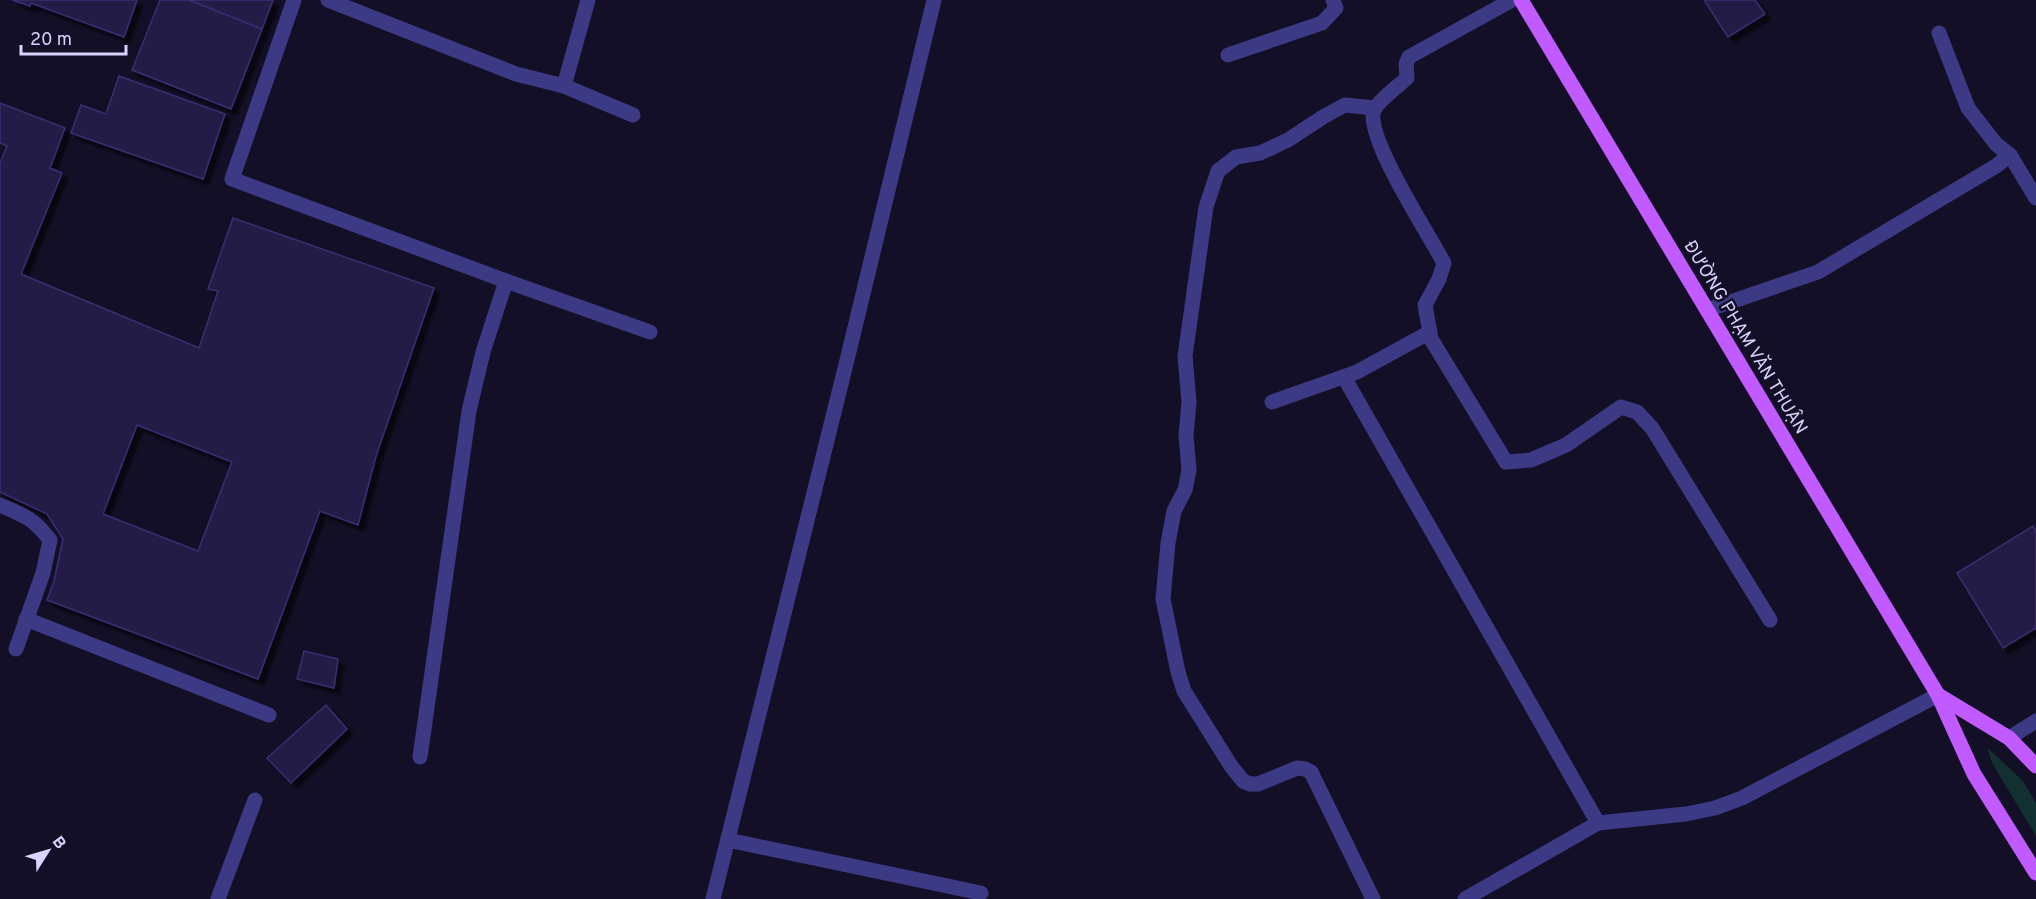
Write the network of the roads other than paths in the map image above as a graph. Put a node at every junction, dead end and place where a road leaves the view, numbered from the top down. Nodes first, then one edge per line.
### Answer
1 (294, 0) edge
2 (328, 0) edge
3 (588, 0) edge
4 (934, 0) edge
5 (1333, 0) edge
6 (1512, 0) edge
7 (1521, 0) edge
8 (1939, 33) dead end
9 (1228, 55) dead end
10 (564, 86) junction
11 (1374, 108) junction
12 (633, 115) dead end
13 (2010, 155) junction
14 (2036, 198) edge
15 (506, 281) junction
16 (1707, 310) junction
17 (650, 332) dead end
18 (1430, 332) junction
19 (1344, 377) junction
20 (1272, 402) dead end
21 (0, 505) edge
22 (27, 619) junction
23 (1770, 620) dead end
24 (16, 650) dead end
25 (1938, 695) junction
26 (269, 715) dead end
27 (2036, 721) edge
28 (2009, 738) junction
29 (420, 757) dead end
30 (2036, 766) edge
31 (255, 800) dead end
32 (1598, 823) junction
33 (728, 840) junction
34 (2036, 873) edge
35 (981, 893) dead end
36 (218, 899) edge
37 (713, 899) edge
38 (1373, 899) edge
39 (1465, 899) edge

1 - 15 street
2 - 10 street
3 - 10 street
4 - 33 street
5 - 9 street
6 - 11 street
7 - 16 main road, ĐƯỜNG PHẠM VĂN THUẬN
8 - 13 street
10 - 12 street
11 - 18 street
11 - 38 street
13 - 14 street
13 - 16 street
15 - 17 street
15 - 29 street
16 - 25 main road, ĐƯỜNG PHẠM VĂN THUẬN
18 - 19 street
18 - 23 street
19 - 20 street
19 - 32 street
21 - 22 street
22 - 24 street
22 - 26 street
25 - 28 main road, ĐƯỜNG PHẠM VĂN THUẬN
25 - 32 street
25 - 34 main road, ĐƯỜNG PHẠM VĂN THUẬN
27 - 28 street
28 - 30 main road, ĐƯỜNG PHẠM VĂN THUẬN
31 - 36 street
32 - 39 street
33 - 35 street
33 - 37 street

